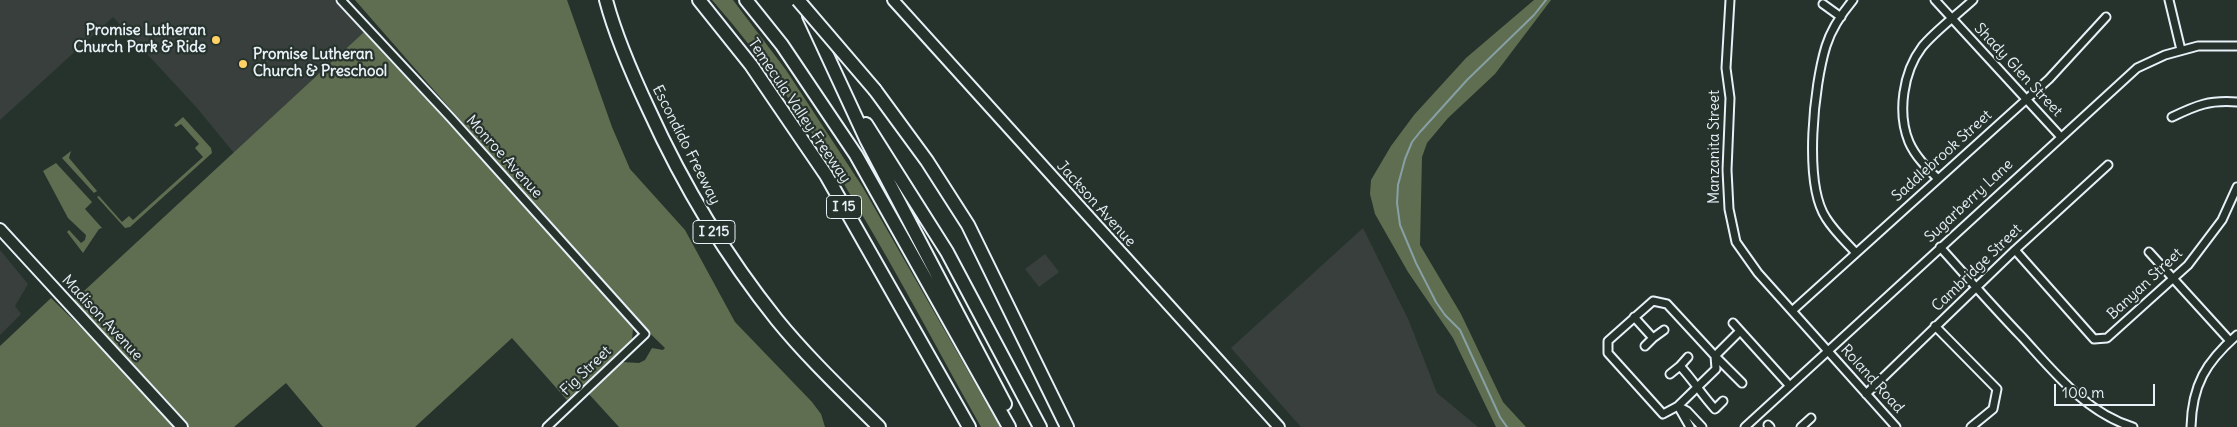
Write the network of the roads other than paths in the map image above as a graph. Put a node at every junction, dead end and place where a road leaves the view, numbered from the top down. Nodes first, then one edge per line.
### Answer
1 (341, 0) edge
2 (606, 0) edge
3 (699, 0) edge
4 (746, 0) edge
5 (798, 0) edge
6 (802, 0) edge
7 (893, 0) edge
8 (1730, 0) edge
9 (1853, 0) edge
10 (1935, 0) edge
11 (1973, 0) edge
12 (2170, 0) edge
13 (1823, 4) dead end
14 (1841, 17) junction
15 (2106, 17) dead end
16 (1952, 19) junction
17 (2237, 46) edge
18 (2181, 50) junction
19 (842, 89) junction
20 (2025, 99) junction
21 (2237, 102) edge
22 (2172, 117) dead end
23 (2060, 136) junction
24 (2108, 165) dead end
25 (1938, 178) junction
26 (2237, 187) edge
27 (0, 229) edge
28 (1940, 247) junction
29 (2015, 250) junction
30 (2149, 252) dead end
31 (1856, 253) junction
32 (2174, 277) junction
33 (1976, 287) junction
34 (1792, 311) junction
35 (1634, 317) junction
36 (1733, 323) dead end
37 (1935, 326) junction
38 (1664, 330) dead end
39 (1740, 331) junction
40 (644, 334) joint
41 (2237, 335) edge
42 (1653, 338) junction
43 (2230, 341) junction
44 (1645, 346) dead end
45 (1827, 350) junction
46 (1715, 356) junction
47 (1688, 357) dead end
48 (1680, 366) junction
49 (1670, 374) dead end
50 (1742, 383) dead end
51 (1789, 385) junction
52 (1698, 386) junction
53 (1866, 394) junction
54 (1723, 401) dead end
55 (1678, 406) junction
56 (1811, 418) dead end
57 (182, 427) edge
58 (547, 427) edge
59 (879, 427) edge
60 (969, 427) edge
61 (1009, 427) edge
62 (1016, 427) edge
63 (1040, 427) edge
64 (1067, 427) edge
65 (1279, 427) edge
66 (1690, 427) edge
67 (1702, 427) edge
68 (1745, 427) edge
69 (1801, 427) edge
70 (1896, 427) edge
71 (1971, 427) edge
72 (2133, 427) edge
73 (2191, 427) edge

1 - 40 street, Monroe Avenue
2 - 59 highway, Escondido Freeway / I 215
3 - 60 highway, Temecula Valley Freeway / I 15
4 - 61 highway, Temecula Valley Freeway / I 15
5 - 64 highway, bridge
6 - 19 highway
7 - 65 main road, Jackson Avenue
8 - 34 street, Manzanita Street
9 - 14 street
10 - 16 street, Shady Glen Street
11 - 16 street
12 - 18 street
13 - 14 street
14 - 31 street
15 - 20 street, Saddlebrook Street
16 - 20 street, Shady Glen Street
16 - 25 street
17 - 18 street, Sugarberry Lane
18 - 23 street, Sugarberry Lane
19 - 62 highway
19 - 63 highway
20 - 23 street, Shady Glen Street
20 - 25 street, Saddlebrook Street
21 - 22 street
23 - 28 street, Sugarberry Lane
24 - 29 street, Cambridge Street
25 - 31 street, Saddlebrook Street
26 - 32 street, Banyan Street
27 - 57 main road, Madison Avenue
28 - 33 street
28 - 45 street, Sugarberry Lane
29 - 32 street, Banyan Street
29 - 33 street, Cambridge Street
30 - 32 street
31 - 34 street, Saddlebrook Street
32 - 43 street
33 - 37 street, Cambridge Street
33 - 72 street
34 - 45 street, Manzanita Street
35 - 42 street
35 - 46 street
35 - 55 street
36 - 39 street
37 - 53 street, Cambridge Street
37 - 71 street
38 - 42 street
39 - 46 street
39 - 51 street
40 - 58 street, Fig Street
41 - 43 street
42 - 44 street
43 - 73 street
45 - 51 street, Sugarberry Lane
45 - 53 street, Roland Road
46 - 50 street
46 - 52 street
47 - 48 street
48 - 49 street
48 - 52 street
51 - 68 street, Sugarberry Lane
52 - 54 street
52 - 55 street
53 - 70 street, Roland Road
55 - 66 street
55 - 67 street
56 - 69 street

